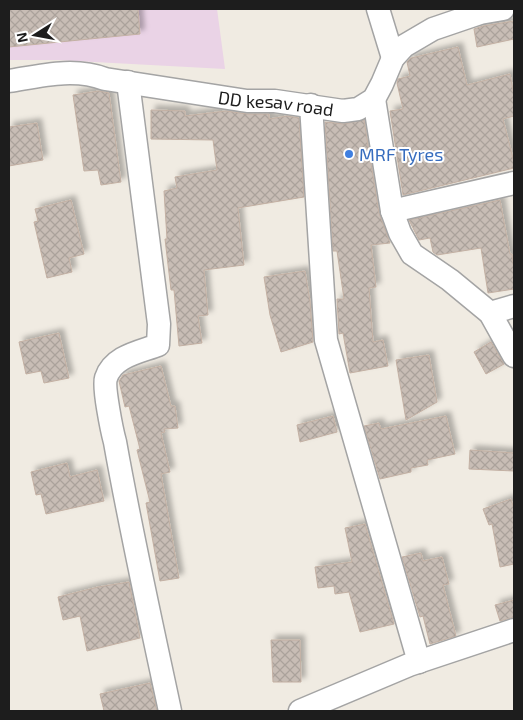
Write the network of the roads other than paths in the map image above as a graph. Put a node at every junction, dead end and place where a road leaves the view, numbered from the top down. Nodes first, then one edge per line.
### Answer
1 (378, 9) edge
2 (503, 9) edge
3 (393, 58) junction
4 (9, 82) edge
5 (128, 82) junction
6 (374, 99) junction
7 (311, 105) junction
8 (514, 183) edge
9 (392, 211) junction
10 (514, 306) edge
11 (490, 313) junction
12 (514, 356) edge
13 (514, 630) edge
14 (419, 662) junction
15 (170, 711) edge
16 (300, 711) edge

1 - 3 street
2 - 3 street
3 - 6 street
4 - 5 street, DD kesav road
5 - 7 street, DD kesav road
5 - 15 street
6 - 7 street, DD kesav road
6 - 9 street
7 - 14 street
8 - 9 street
9 - 11 street
10 - 11 street
11 - 12 street
13 - 14 street
14 - 16 street

